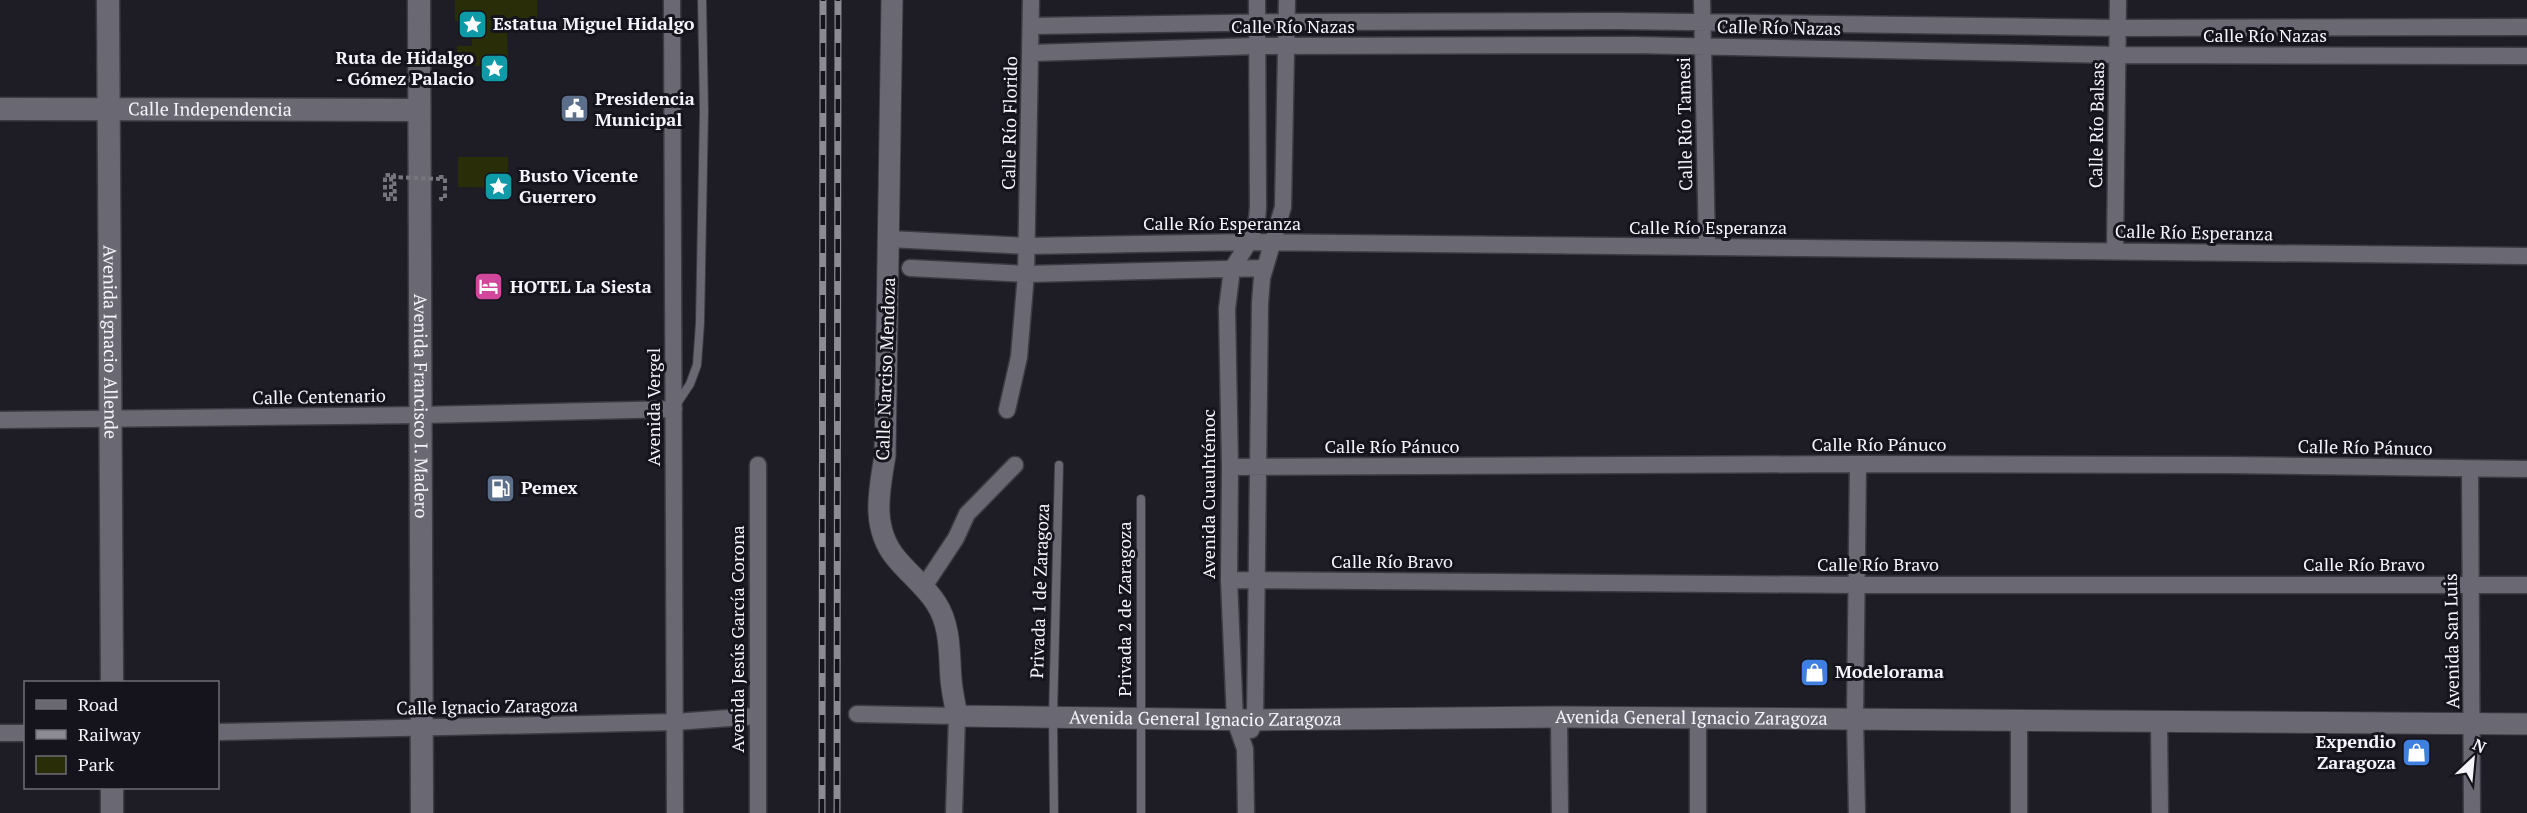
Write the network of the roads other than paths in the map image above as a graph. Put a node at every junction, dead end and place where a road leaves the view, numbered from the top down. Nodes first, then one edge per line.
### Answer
1 (108, 0) edge
2 (419, 0) edge
3 (672, 0) edge
4 (702, 0) edge
5 (892, 0) edge
6 (1031, 0) edge
7 (1257, 0) edge
8 (1287, 0) edge
9 (1702, 0) edge
10 (2118, 0) edge
11 (1703, 21) junction
12 (1287, 22) junction
13 (1257, 23) junction
14 (1030, 26) junction
15 (2527, 27) edge
16 (2117, 28) junction
17 (1703, 45) junction
18 (1257, 46) junction
19 (1287, 47) junction
20 (1031, 53) junction
21 (2117, 55) junction
22 (2527, 56) edge
23 (0, 109) edge
24 (108, 109) junction
25 (419, 110) junction
26 (889, 239) junction
27 (1249, 242) junction
28 (1275, 243) junction
29 (1027, 246) junction
30 (1707, 247) junction
31 (2115, 251) junction
32 (2527, 256) edge
33 (910, 268) dead end
34 (1232, 268) junction
35 (1265, 268) junction
36 (1026, 274) junction
37 (674, 408) junction
38 (1007, 410) dead end
39 (421, 415) junction
40 (110, 419) junction
41 (0, 420) edge
42 (1858, 464) junction
43 (758, 465) dead end
44 (1016, 465) dead end
45 (1059, 465) dead end
46 (1230, 467) junction
47 (1259, 467) junction
48 (2470, 469) junction
49 (2527, 469) edge
50 (1141, 499) dead end
51 (1229, 580) junction
52 (1258, 580) junction
53 (1857, 585) junction
54 (2471, 585) junction
55 (2527, 585) edge
56 (923, 588) junction
57 (112, 681) edge
58 (857, 714) dead end
59 (757, 716) junction
60 (957, 716) junction
61 (1053, 717) junction
62 (1559, 717) junction
63 (1698, 718) junction
64 (1856, 718) junction
65 (1141, 719) junction
66 (2019, 719) junction
67 (1245, 720) junction
68 (2159, 720) junction
69 (675, 722) junction
70 (2473, 722) junction
71 (2527, 724) edge
72 (422, 728) junction
73 (219, 732) edge
74 (0, 734) edge
75 (24, 734) edge
76 (112, 789) edge
77 (112, 813) edge
78 (422, 813) edge
79 (675, 813) edge
80 (758, 813) edge
81 (954, 813) edge
82 (1054, 813) edge
83 (1141, 813) edge
84 (1246, 813) edge
85 (1560, 813) edge
86 (1698, 813) edge
87 (1857, 813) edge
88 (2019, 813) edge
89 (2160, 813) edge
90 (2472, 813) edge

1 - 24 main road, Avenida Ignacio Allende
2 - 25 main road, Avenida Francisco I. Madero
3 - 37 street, Avenida Vergel
4 - 37 lane
5 - 26 street, Calle Narciso Mendoza
6 - 14 street, Calle Río Florido
7 - 13 street, Avenida Cuauhtémoc
8 - 12 street, Avenida Cuauhtémoc
9 - 11 street, Calle Río Tamesi
10 - 16 street, Calle Río Balsas
11 - 12 street, Calle Río Nazas
11 - 16 street, Calle Río Nazas
11 - 17 street, Calle Río Tamesi
12 - 13 street, Calle Río Nazas
12 - 19 street, Avenida Cuauhtémoc
13 - 14 street, Calle Río Nazas
13 - 18 street, Avenida Cuauhtémoc
14 - 20 street, Calle Río Florido
15 - 16 street, Calle Río Nazas
16 - 21 street, Calle Río Balsas
17 - 19 street, Calle Río Nazas
17 - 21 street, Calle Río Nazas
17 - 30 street, Calle Río Tamesi
18 - 19 street, Calle Río Nazas
18 - 20 street, Calle Río Nazas
18 - 27 street, Avenida Cuauhtémoc
19 - 28 street, Avenida Cuauhtémoc
20 - 29 street, Calle Río Florido
21 - 22 street, Calle Río Nazas
21 - 31 street, Calle Río Balsas
23 - 24 main road, Calle Independencia
24 - 25 main road, Calle Independencia
24 - 40 main road, Avenida Ignacio Allende
25 - 39 main road, Avenida Francisco I. Madero
26 - 29 street, Calle Río Esperanza
26 - 56 street, Calle Narciso Mendoza
27 - 28 street, Calle Río Esperanza
27 - 29 street, Calle Río Esperanza
27 - 34 street, Avenida Cuauhtémoc
28 - 30 street, Calle Río Esperanza
28 - 35 street, Avenida Cuauhtémoc
29 - 36 street, Calle Río Florido
30 - 31 street, Calle Río Esperanza
31 - 32 street, Calle Río Esperanza
33 - 36 street
34 - 35 street
34 - 36 street
34 - 46 street, Avenida Cuauhtémoc
35 - 47 street, Avenida Cuauhtémoc
36 - 38 street, Calle Río Florido
37 - 39 street, Calle Centenario
37 - 69 street, Avenida Vergel
39 - 40 street, Calle Centenario
39 - 72 main road, Avenida Francisco I. Madero
40 - 41 street, Calle Centenario
40 - 57 main road, Avenida Ignacio Allende
42 - 47 street, Calle Río Pánuco
42 - 48 street, Calle Río Pánuco
42 - 53 street
43 - 59 street, Avenida Jesús García Corona
44 - 56 street
45 - 61 lane, Privada 1 de Zaragoza
46 - 47 street, Calle Río Pánuco
46 - 51 street, Avenida Cuauhtémoc
47 - 52 street, Avenida Cuauhtémoc
48 - 49 street, Calle Río Pánuco
48 - 54 street, Avenida San Luis
50 - 65 lane, Privada 2 de Zaragoza
51 - 52 street, Calle Río Bravo
51 - 67 street, Avenida Cuauhtémoc
52 - 53 street, Calle Río Bravo
52 - 67 street, Avenida Cuauhtémoc
53 - 54 street, Calle Río Bravo
53 - 64 street
54 - 55 street, Calle Río Bravo
54 - 70 street, Avenida San Luis
56 - 60 street, Calle Narciso Mendoza
58 - 60 street, Avenida General Ignacio Zaragoza
59 - 69 street, Calle Ignacio Zaragoza
59 - 80 street, Avenida Jesús García Corona
60 - 61 street, Avenida General Ignacio Zaragoza
60 - 81 street
61 - 65 street, Avenida General Ignacio Zaragoza
61 - 82 lane, Privada 1 de Zaragoza
62 - 63 street, Avenida General Ignacio Zaragoza
62 - 67 street, Avenida General Ignacio Zaragoza
62 - 85 street
63 - 64 street, Avenida General Ignacio Zaragoza
63 - 86 street
64 - 66 street, Avenida General Ignacio Zaragoza
64 - 87 street
65 - 67 street, Avenida General Ignacio Zaragoza
65 - 83 lane, Privada 2 de Zaragoza
66 - 68 street, Avenida General Ignacio Zaragoza
66 - 88 street
67 - 84 street, Avenida Cuauhtémoc
68 - 70 street, Avenida General Ignacio Zaragoza
68 - 89 street
69 - 72 street, Calle Ignacio Zaragoza
69 - 79 street, Avenida Vergel
70 - 71 street, Avenida General Ignacio Zaragoza
70 - 90 street, Avenida San Luis
72 - 73 street, Calle Ignacio Zaragoza
72 - 78 main road, Avenida Francisco I. Madero
74 - 75 street
76 - 77 main road

